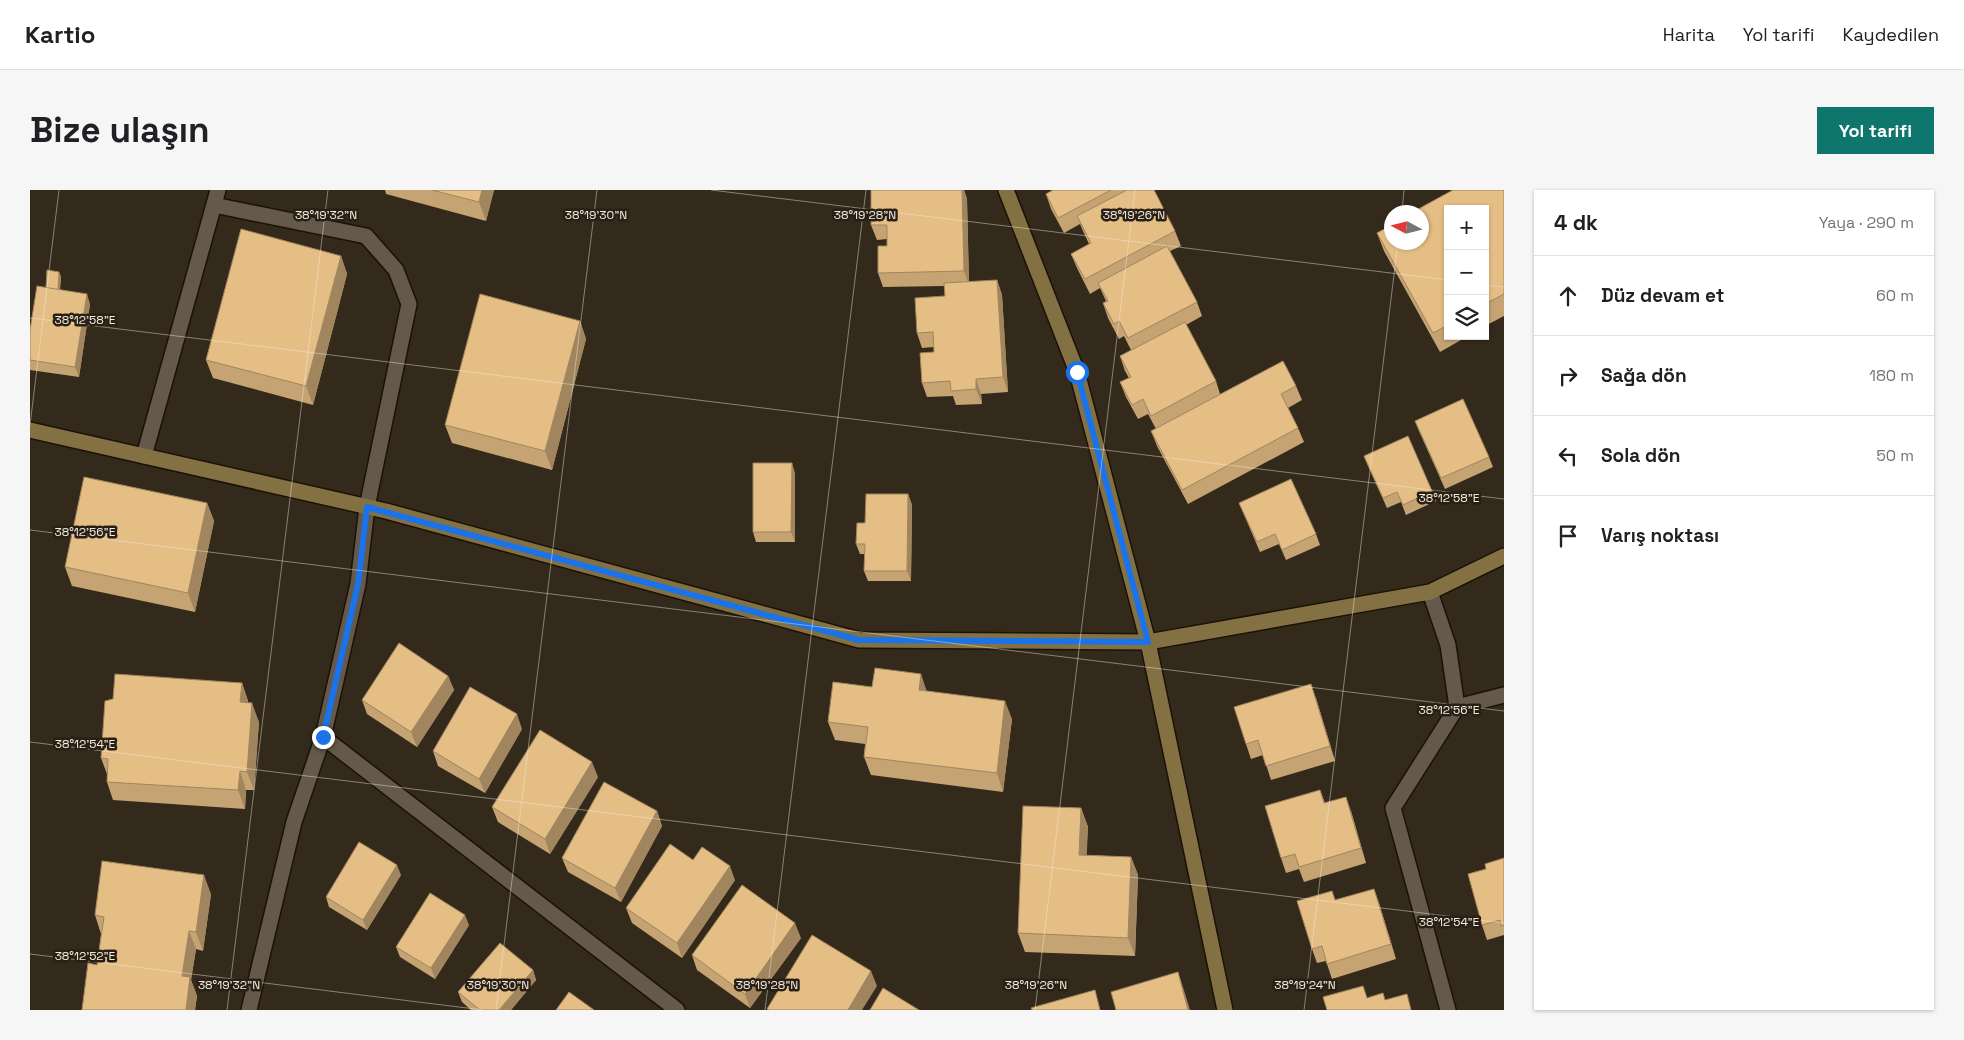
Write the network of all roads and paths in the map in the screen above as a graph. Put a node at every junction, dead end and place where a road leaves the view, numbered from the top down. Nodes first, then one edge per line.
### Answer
1 (1006, 190) edge
2 (216, 197) edge
3 (30, 430) edge
4 (144, 456) junction
5 (367, 507) junction
6 (1504, 556) edge
7 (1430, 592) junction
8 (1148, 642) junction
9 (1504, 695) edge
10 (1457, 706) junction
11 (323, 737) junction
12 (249, 1010) edge
13 (676, 1010) edge
14 (1226, 1010) edge
15 (1448, 1010) edge

1 - 8 street
2 - 4 street
2 - 5 street
3 - 4 street
4 - 5 street
5 - 8 street
5 - 11 street
6 - 7 street
7 - 8 street
7 - 10 street
8 - 14 street
9 - 10 street
10 - 15 street
11 - 12 street
11 - 13 street

